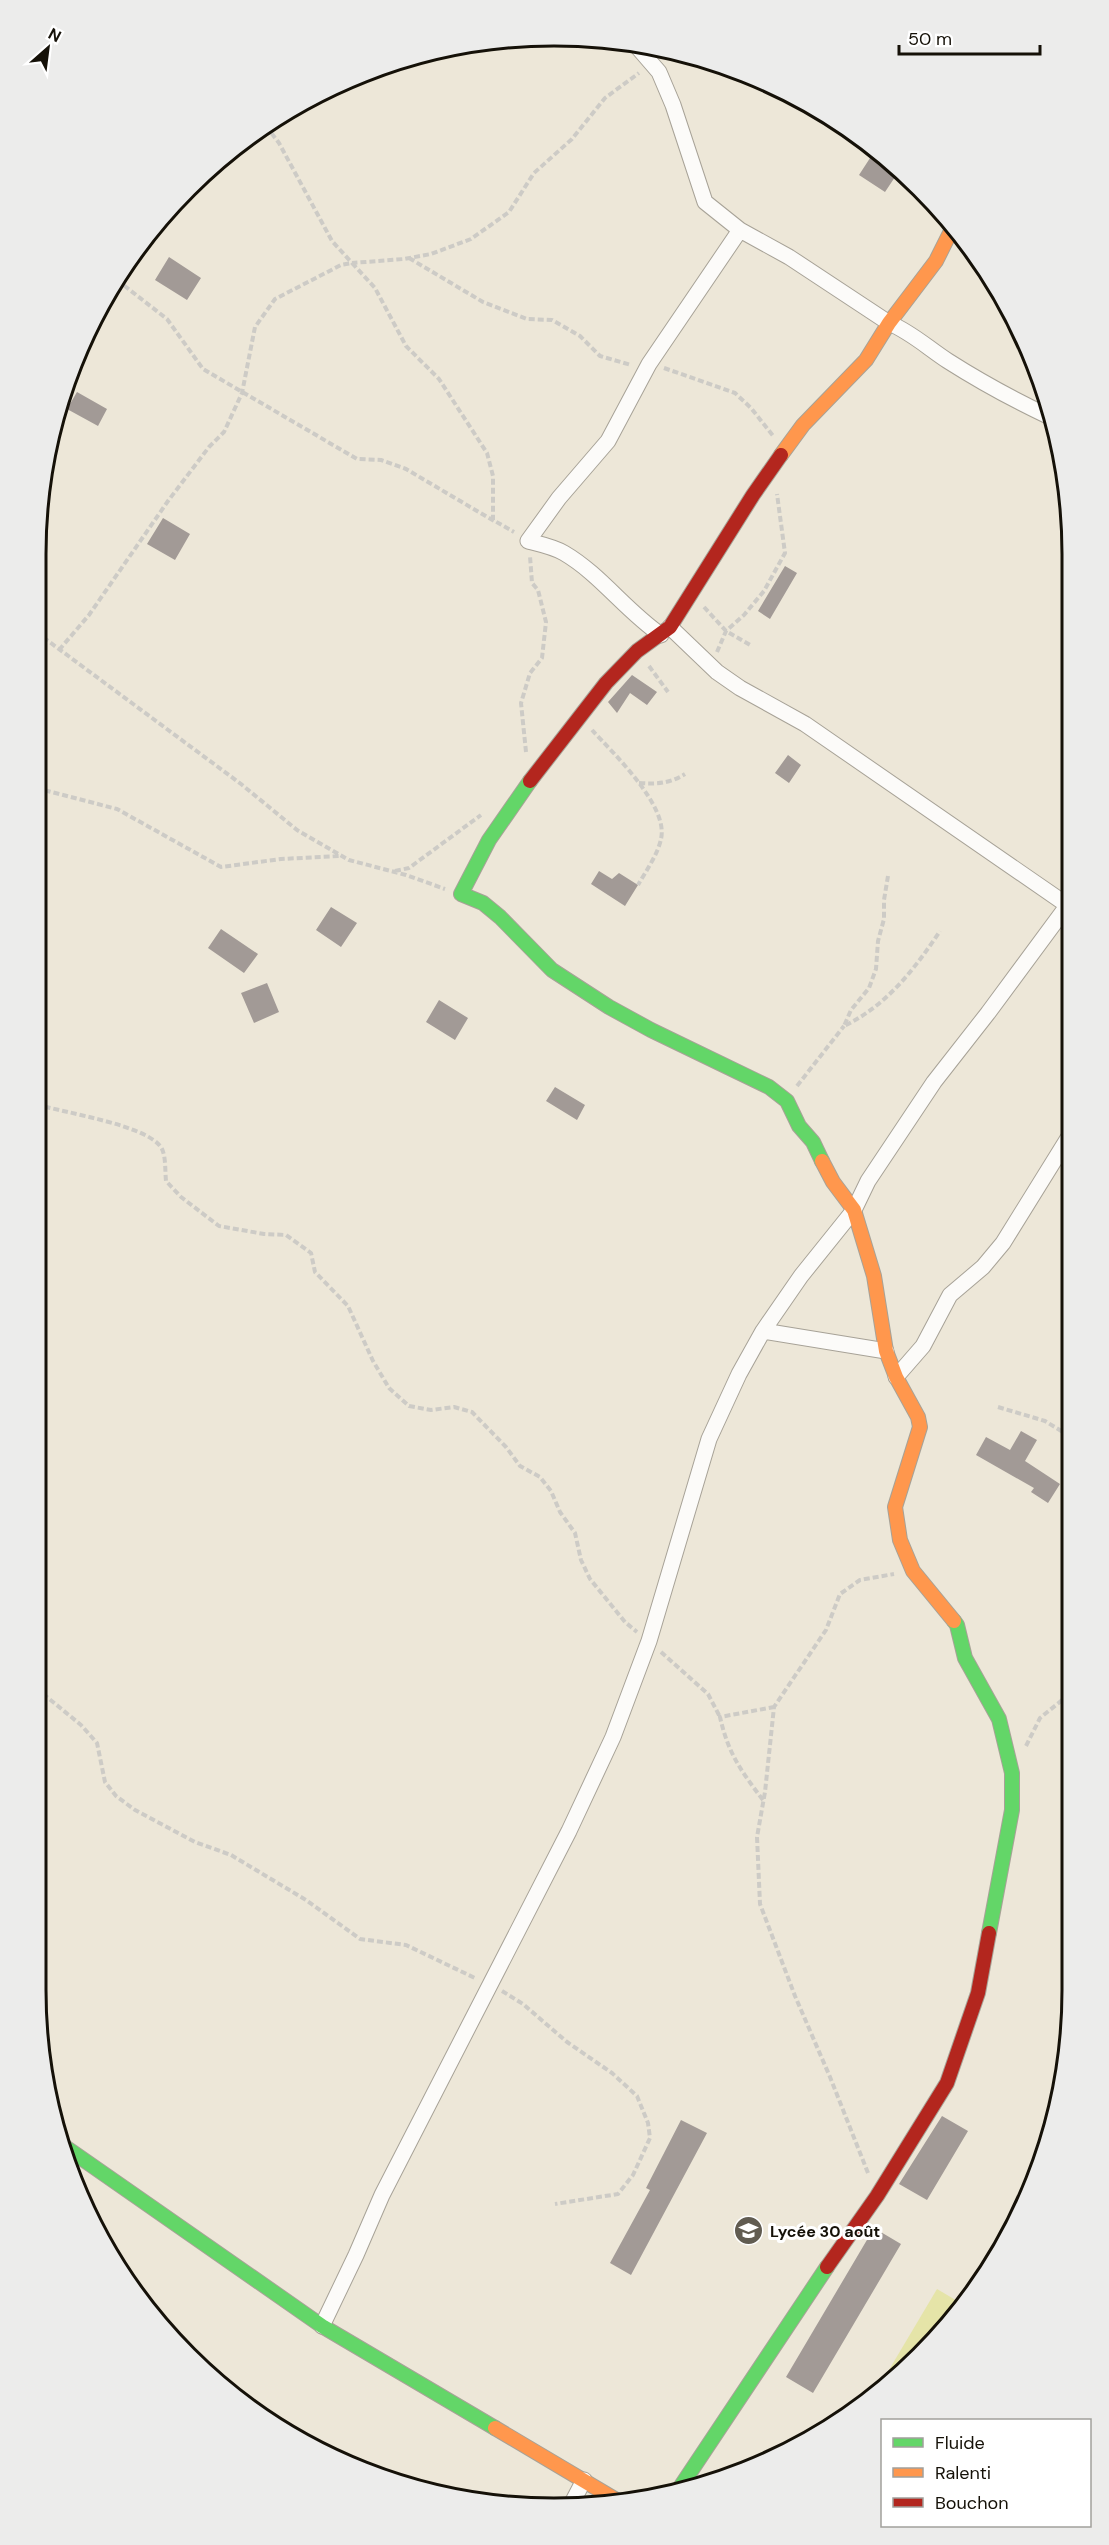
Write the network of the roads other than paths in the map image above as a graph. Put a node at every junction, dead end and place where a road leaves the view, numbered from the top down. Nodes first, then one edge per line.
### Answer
1 (644, 54) edge
2 (740, 230) junction
3 (949, 235) edge
4 (889, 323) junction
5 (1042, 413) edge
6 (665, 631) junction
7 (1062, 900) edge
8 (1062, 914) edge
9 (1062, 1148) edge
10 (854, 1210) junction
11 (763, 1331) junction
12 (886, 1351) junction
13 (896, 1377) junction
14 (72, 2151) edge
15 (322, 2326) junction
16 (584, 2480) junction
17 (684, 2482) edge
18 (609, 2495) edge
19 (575, 2497) edge

1 - 2 street
2 - 4 street
2 - 6 street
3 - 4 street
4 - 5 street
4 - 6 street
6 - 7 street
6 - 10 street
8 - 10 street
9 - 13 street
10 - 11 street
10 - 12 street
11 - 12 street
11 - 15 street
12 - 13 street
13 - 17 street
14 - 15 street
15 - 16 street
16 - 18 street
16 - 19 street

